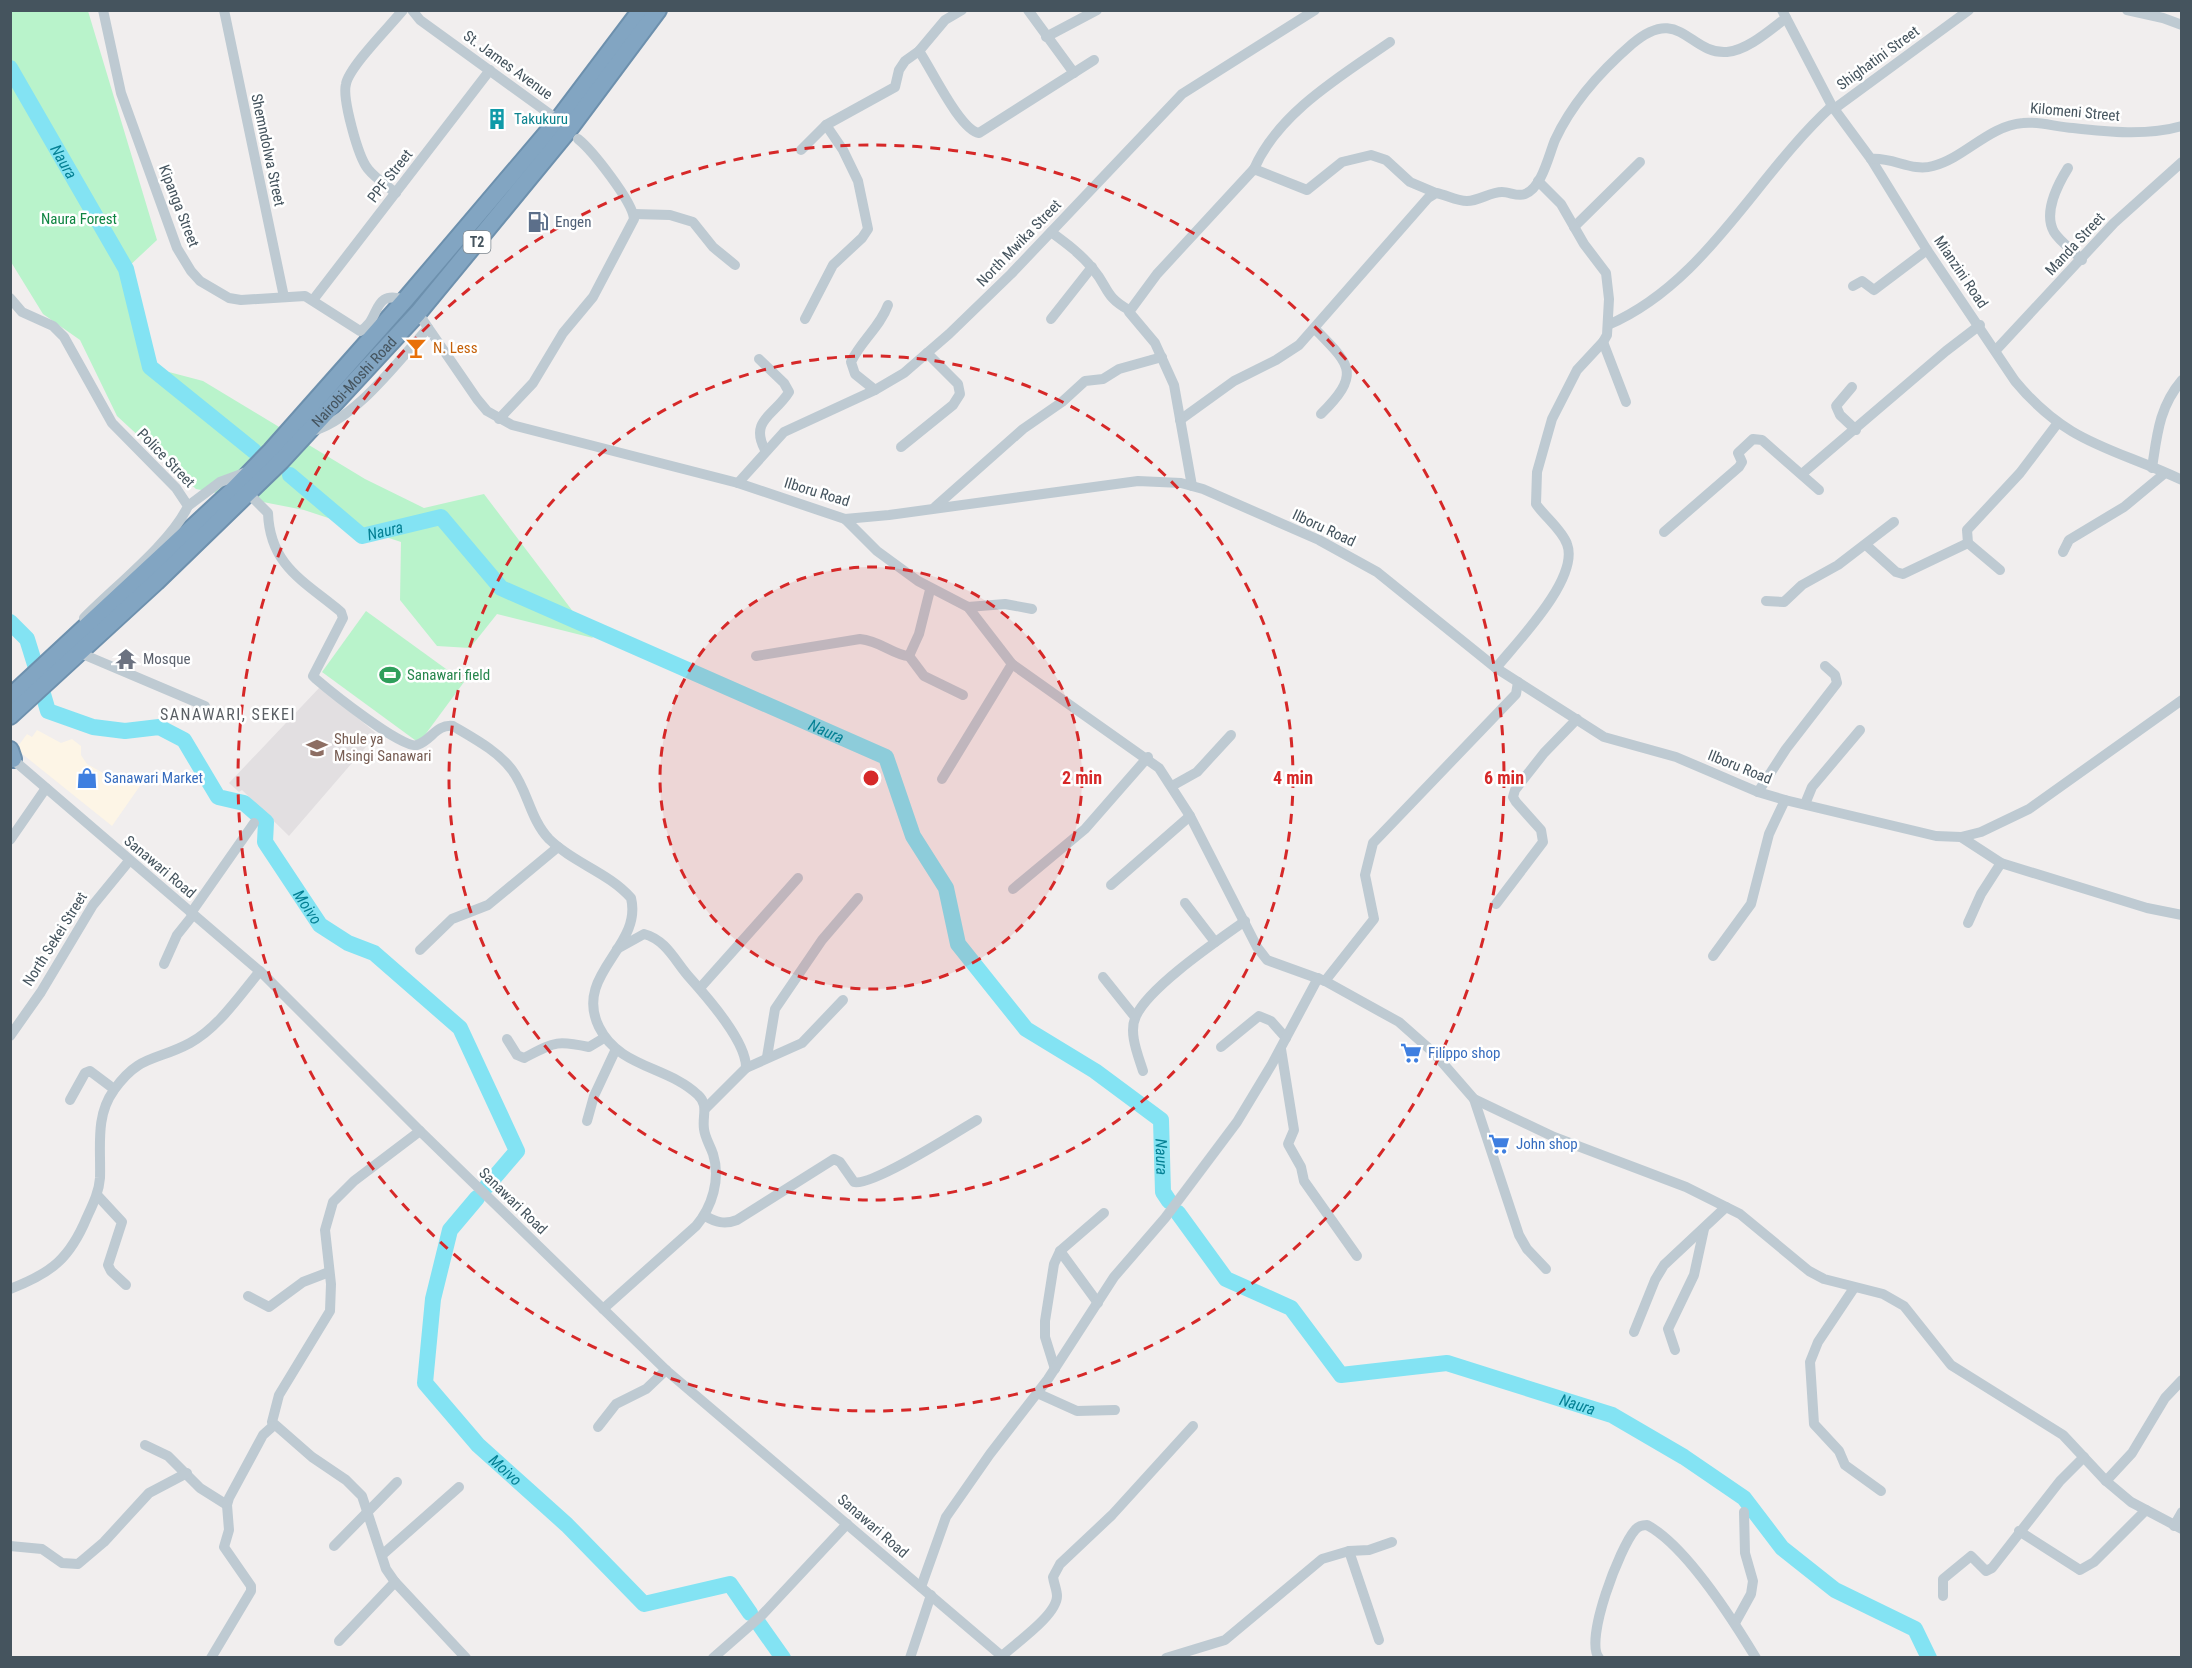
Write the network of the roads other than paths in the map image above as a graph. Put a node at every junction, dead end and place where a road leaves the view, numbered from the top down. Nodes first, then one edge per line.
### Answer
1 (103, 10) edge
2 (224, 10) edge
3 (403, 10) edge
4 (412, 10) edge
5 (641, 10) edge
6 (658, 10) edge
7 (962, 10) edge
8 (1028, 10) edge
9 (1097, 10) edge
10 (1315, 10) edge
11 (1969, 10) edge
12 (2127, 10) edge
13 (1784, 14) edge
14 (2181, 25) edge
15 (1046, 37) junction
16 (1390, 42) dead end
17 (919, 51) junction
18 (1094, 60) dead end
19 (490, 70) junction
20 (1074, 73) junction
21 (1833, 107) junction
22 (558, 120) junction
23 (826, 125) junction
24 (2181, 126) edge
25 (578, 139) dead end
26 (801, 150) dead end
27 (1871, 159) junction
28 (1640, 162) dead end
29 (2181, 162) edge
30 (2068, 168) dead end
31 (1254, 169) junction
32 (1538, 181) junction
33 (396, 193) junction
34 (1436, 193) junction
35 (634, 214) junction
36 (1574, 227) junction
37 (1051, 232) junction
38 (1927, 250) junction
39 (2082, 260) junction
40 (735, 265) dead end
41 (1092, 267) junction
42 (1853, 286) dead end
43 (284, 297) junction
44 (10, 298) edge
45 (313, 300) junction
46 (405, 300) junction
47 (888, 304) dead end
48 (1129, 310) junction
49 (418, 313) junction
50 (805, 319) dead end
51 (1051, 319) dead end
52 (1980, 325) junction
53 (1608, 326) junction
54 (428, 328) junction
55 (1315, 328) junction
56 (1603, 342) junction
57 (1996, 350) junction
58 (927, 353) junction
59 (1162, 357) junction
60 (759, 359) dead end
61 (2181, 380) edge
62 (1852, 387) dead end
63 (875, 390) junction
64 (1626, 402) dead end
65 (1321, 414) dead end
66 (499, 419) junction
67 (1180, 420) junction
68 (2056, 424) junction
69 (1856, 430) junction
70 (307, 432) junction
71 (901, 447) dead end
72 (765, 450) junction
73 (2152, 468) junction
74 (253, 469) junction
75 (2164, 472) junction
76 (1803, 473) junction
77 (2181, 480) edge
78 (738, 483) junction
79 (1192, 486) junction
80 (1819, 490) dead end
81 (248, 493) junction
82 (188, 506) junction
83 (934, 507) junction
84 (845, 519) junction
85 (1894, 522) dead end
86 (1664, 532) dead end
87 (1968, 543) junction
88 (1866, 545) junction
89 (2063, 552) dead end
90 (2000, 570) dead end
91 (930, 590) junction
92 (1766, 601) dead end
93 (968, 607) junction
94 (1032, 609) dead end
95 (80, 653) junction
96 (756, 656) dead end
97 (909, 656) junction
98 (48, 664) junction
99 (1012, 664) junction
100 (1825, 666) dead end
101 (1496, 668) junction
102 (1518, 682) junction
103 (963, 695) dead end
104 (18, 700) edge
105 (2181, 700) edge
106 (205, 706) dead end
107 (10, 716) edge
108 (1577, 719) junction
109 (10, 723) edge
110 (1860, 730) dead end
111 (1231, 735) dead end
112 (11, 756) edge
113 (1148, 757) junction
114 (942, 778) dead end
115 (1172, 786) junction
116 (46, 788) junction
117 (1758, 792) junction
118 (1785, 800) junction
119 (1805, 804) junction
120 (1190, 816) junction
121 (254, 823) dead end
122 (1960, 837) junction
123 (10, 840) edge
124 (558, 847) junction
125 (129, 861) junction
126 (2001, 863) junction
127 (798, 878) dead end
128 (1112, 885) dead end
129 (1013, 889) dead end
130 (858, 898) dead end
131 (1185, 903) dead end
132 (1496, 904) dead end
133 (192, 914) junction
134 (2181, 915) edge
135 (1245, 921) junction
136 (1968, 923) dead end
137 (1215, 942) junction
138 (617, 949) junction
139 (420, 950) dead end
140 (1713, 956) dead end
141 (164, 964) dead end
142 (260, 972) junction
143 (1103, 977) dead end
144 (1321, 980) junction
145 (700, 988) junction
146 (843, 1000) dead end
147 (1135, 1017) junction
148 (10, 1036) edge
149 (604, 1038) junction
150 (1286, 1038) junction
151 (507, 1040) dead end
152 (1221, 1047) dead end
153 (1281, 1049) junction
154 (615, 1051) junction
155 (767, 1057) junction
156 (746, 1068) junction
157 (1143, 1071) dead end
158 (114, 1089) junction
159 (1474, 1099) junction
160 (70, 1100) dead end
161 (705, 1109) junction
162 (977, 1120) dead end
163 (587, 1121) dead end
164 (420, 1131) junction
165 (97, 1195) junction
166 (1726, 1206) junction
167 (1104, 1213) dead end
168 (705, 1216) junction
169 (1704, 1229) junction
170 (1060, 1251) junction
171 (1357, 1256) dead end
172 (1546, 1269) dead end
173 (329, 1272) junction
174 (126, 1285) dead end
175 (1854, 1288) junction
176 (10, 1289) edge
177 (248, 1296) dead end
178 (1098, 1303) junction
179 (603, 1309) junction
180 (1634, 1332) dead end
181 (1675, 1350) dead end
182 (1055, 1369) junction
183 (666, 1370) junction
184 (2181, 1380) edge
185 (1037, 1393) junction
186 (1115, 1410) dead end
187 (273, 1426) junction
188 (1193, 1426) dead end
189 (598, 1427) dead end
190 (145, 1445) dead end
191 (2084, 1458) junction
192 (187, 1473) junction
193 (2106, 1481) junction
194 (397, 1482) dead end
195 (459, 1487) dead end
196 (1881, 1491) dead end
197 (227, 1505) junction
198 (2146, 1510) junction
199 (368, 1511) junction
200 (1744, 1512) dead end
201 (2181, 1512) edge
202 (847, 1524) junction
203 (2178, 1528) edge
204 (2019, 1531) junction
205 (1392, 1542) dead end
206 (10, 1546) edge
207 (334, 1546) dead end
208 (1349, 1551) junction
209 (382, 1555) junction
210 (395, 1582) junction
211 (921, 1587) junction
212 (931, 1595) junction
213 (1943, 1596) dead end
214 (1735, 1623) junction
215 (1379, 1640) dead end
216 (339, 1641) dead end
217 (1003, 1657) edge
218 (211, 1658) edge
219 (466, 1658) edge
220 (713, 1658) edge
221 (910, 1658) edge
222 (1166, 1658) edge
223 (1599, 1658) edge
224 (1756, 1658) edge

1 - 43 street, Kipanga Street
2 - 43 street, Shemndolwa Street
3 - 33 street
4 - 19 street, St. James Avenue
5 - 22 highway, Nairobi-Moshi Road / T2
6 - 49 highway, Nairobi-Moshi Road / T2
7 - 17 street
8 - 15 street
9 - 15 street
10 - 37 street, North Mwika Street
11 - 21 street, Shighatini Street
12 - 14 street
13 - 21 street, Mianzini Road
13 - 32 street
15 - 20 street
16 - 31 street
17 - 20 street
17 - 23 street
18 - 20 street
19 - 22 street, St. James Avenue
19 - 33 street, PPF Street
21 - 27 street, Mianzini Road
21 - 53 street, Shighatini Street
22 - 46 highway, Nairobi-Moshi Road / T2
23 - 26 street
23 - 50 street
24 - 27 street, Kilomeni Street
25 - 35 street
27 - 38 street, Mianzini Road
28 - 36 street
29 - 39 street, Manda Street
30 - 39 street
31 - 34 street
31 - 48 street
32 - 34 street
32 - 36 street
33 - 45 street, PPF Street
34 - 55 street
35 - 40 street
35 - 66 street
36 - 53 street
37 - 41 street
37 - 58 street, North Mwika Street
38 - 42 street
38 - 52 street, Mianzini Road
39 - 57 street, Manda Street
41 - 48 street
41 - 51 street
43 - 45 street, Kipanga Street
44 - 82 street, Police Street
45 - 46 street, Kipanga Street
46 - 74 highway, Nairobi-Moshi Road / T2
47 - 63 street
48 - 59 street
49 - 54 street, Ilboru Road
49 - 70 highway, Nairobi-Moshi Road / T2
52 - 57 street, Mianzini Road
52 - 69 street
53 - 56 street
54 - 66 street, Ilboru Road
54 - 70 street
55 - 65 street
55 - 67 street
56 - 64 street
56 - 101 street
57 - 68 street, Mianzini Road
58 - 63 street, North Mwika Street
58 - 71 street
59 - 67 street
59 - 83 street
60 - 72 street
61 - 73 street
62 - 69 street
63 - 72 street, North Mwika Street
66 - 78 street, Ilboru Road
67 - 79 street
68 - 73 street, Mianzini Road
68 - 87 street
69 - 76 street
70 - 81 highway, Nairobi-Moshi Road / T2
72 - 78 street, North Mwika Street
73 - 75 street, Mianzini Road
74 - 82 street
74 - 98 highway, Nairobi-Moshi Road / T2
75 - 77 street, Mianzini Road
75 - 89 street
76 - 80 street
76 - 86 street
78 - 84 street, Ilboru Road
79 - 83 street, Ilboru Road
79 - 101 street, Ilboru Road
81 - 95 highway, Nairobi-Moshi Road / T2
81 - 124 street
82 - 98 street, Police Street
83 - 84 street, Ilboru Road
84 - 91 street
85 - 88 street
87 - 88 street
87 - 90 street
88 - 92 street
91 - 93 street
91 - 97 street
93 - 94 street
93 - 99 street
95 - 104 highway, Nairobi-Moshi Road / T2
95 - 106 street
96 - 97 street
97 - 103 street
98 - 104 highway, Nairobi-Moshi Road / T2
99 - 113 street
99 - 114 street
100 - 117 street
101 - 102 street, Ilboru Road
102 - 108 street, Ilboru Road
102 - 144 street
104 - 107 highway, Nairobi-Moshi Road / T2
104 - 109 highway
105 - 122 street, Ilboru Road
108 - 117 street, Ilboru Road
108 - 132 street
110 - 119 street
111 - 115 street
112 - 116 street, Sanawari Road
113 - 115 street
113 - 129 street
115 - 120 street
116 - 123 street
116 - 125 street, Sanawari Road
117 - 118 street, Ilboru Road
118 - 119 street, Ilboru Road
118 - 140 street
119 - 122 street, Ilboru Road
120 - 128 street
120 - 135 street
121 - 133 street
122 - 126 street
124 - 138 street
124 - 139 street
125 - 133 street, Sanawari Road
125 - 148 street, North Sekei Street
126 - 134 street
126 - 136 street
127 - 145 street
130 - 155 street
131 - 137 street
133 - 141 street
133 - 142 street, Sanawari Road
135 - 137 street
135 - 144 street
137 - 147 street
138 - 145 street
138 - 149 street
142 - 158 street
142 - 164 street, Sanawari Road
143 - 147 street
144 - 150 street
144 - 159 street
145 - 156 street
146 - 155 street
147 - 157 street
149 - 151 street
149 - 154 street
150 - 152 street
150 - 153 street
153 - 171 street
153 - 178 street
154 - 161 street
154 - 163 street
155 - 156 street
156 - 161 street
158 - 160 street
158 - 165 street
159 - 166 street
159 - 172 street
161 - 168 street
162 - 168 street
164 - 173 street
164 - 179 street, Sanawari Road
165 - 174 street
165 - 176 street
166 - 169 street
166 - 175 street
167 - 170 street
168 - 179 street
169 - 180 street
169 - 181 street
170 - 178 street
170 - 182 street
173 - 177 street
173 - 187 street
175 - 191 street
175 - 196 street
178 - 182 street
179 - 183 street, Sanawari Road
182 - 185 street
183 - 189 street
183 - 202 street, Sanawari Road
184 - 193 street
185 - 186 street
185 - 211 street
187 - 197 street
187 - 199 street
188 - 217 street
190 - 192 street
191 - 193 street
191 - 204 street
192 - 197 street
192 - 206 street
193 - 198 street
194 - 199 street
195 - 209 street
197 - 218 street
198 - 203 street
198 - 204 street
199 - 207 street
199 - 209 street
200 - 214 street
201 - 203 street
202 - 211 street, Sanawari Road
202 - 220 street
204 - 213 street
205 - 208 street
208 - 215 street
208 - 222 street
209 - 210 street
210 - 216 street
210 - 219 street
211 - 212 street, Sanawari Road
212 - 217 street, Sanawari Road
212 - 221 street
214 - 223 street
214 - 224 street

